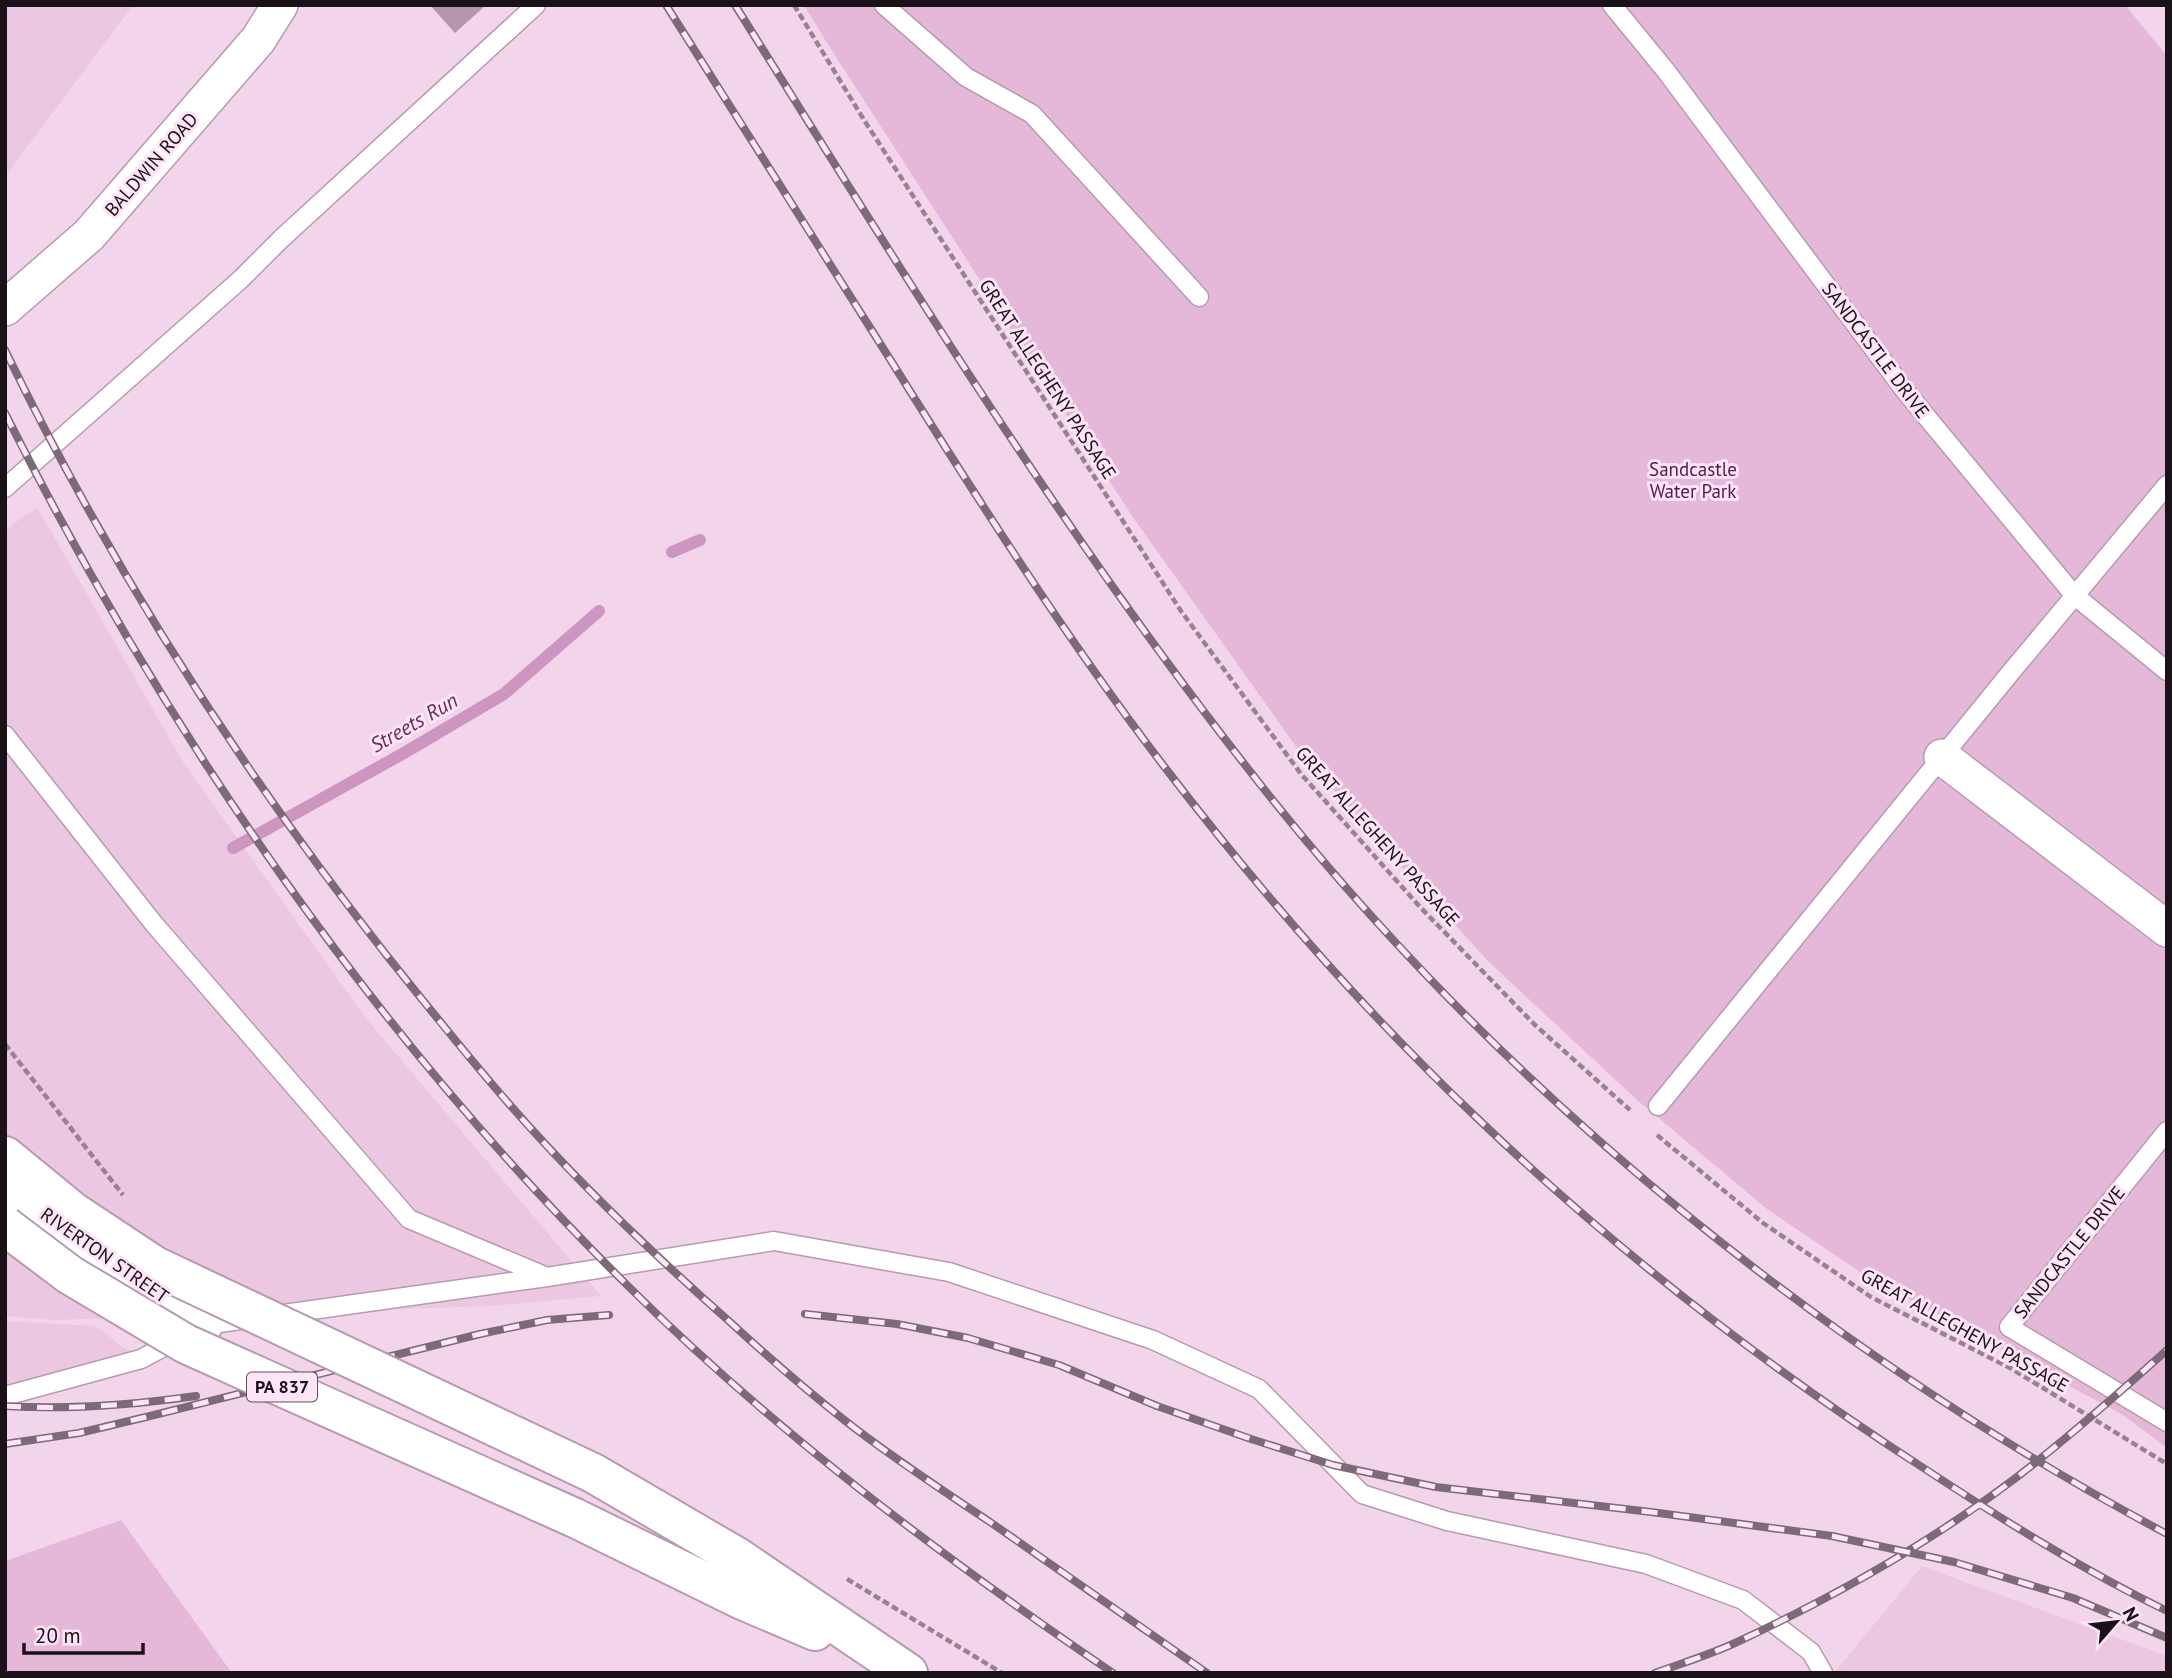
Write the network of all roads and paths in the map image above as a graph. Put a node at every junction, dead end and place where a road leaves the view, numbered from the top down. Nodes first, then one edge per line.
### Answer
1 (280, 5) edge
2 (536, 5) edge
3 (794, 5) edge
4 (884, 5) edge
5 (1612, 5) edge
6 (1199, 297) dead end
7 (5, 308) edge
8 (2167, 485) edge
9 (5, 488) edge
10 (2074, 595) junction
11 (2167, 671) edge
12 (5, 735) edge
13 (1942, 757) junction
14 (2167, 929) edge
15 (5, 1044) edge
16 (1658, 1107) dead end
17 (1636, 1116) dead end
18 (2167, 1131) edge
19 (1656, 1134) dead end
20 (5, 1156) edge
21 (5, 1184) edge
22 (125, 1197) dead end
23 (5, 1226) edge
24 (547, 1277) junction
25 (205, 1325) junction
26 (5, 1396) edge
27 (2167, 1422) edge
28 (2167, 1464) edge
29 (903, 1670) edge
30 (1823, 1673) edge

1 - 7 street, BALDWIN ROAD
2 - 9 lane
3 - 17 path, GREAT ALLEGHENY PASSAGE
4 - 6 lane
5 - 10 lane, SANDCASTLE DRIVE
8 - 10 lane
10 - 11 lane, SANDCASTLE DRIVE
10 - 13 lane
12 - 24 lane
13 - 14 street
13 - 16 lane
15 - 22 path
18 - 27 lane, SANDCASTLE DRIVE
19 - 28 path, GREAT ALLEGHENY PASSAGE
20 - 29 main road, PA 837, bridge
21 - 25 street, RIVERTON STREET
23 - 29 main road, PA 837, bridge
24 - 25 lane
24 - 30 lane
25 - 26 lane

